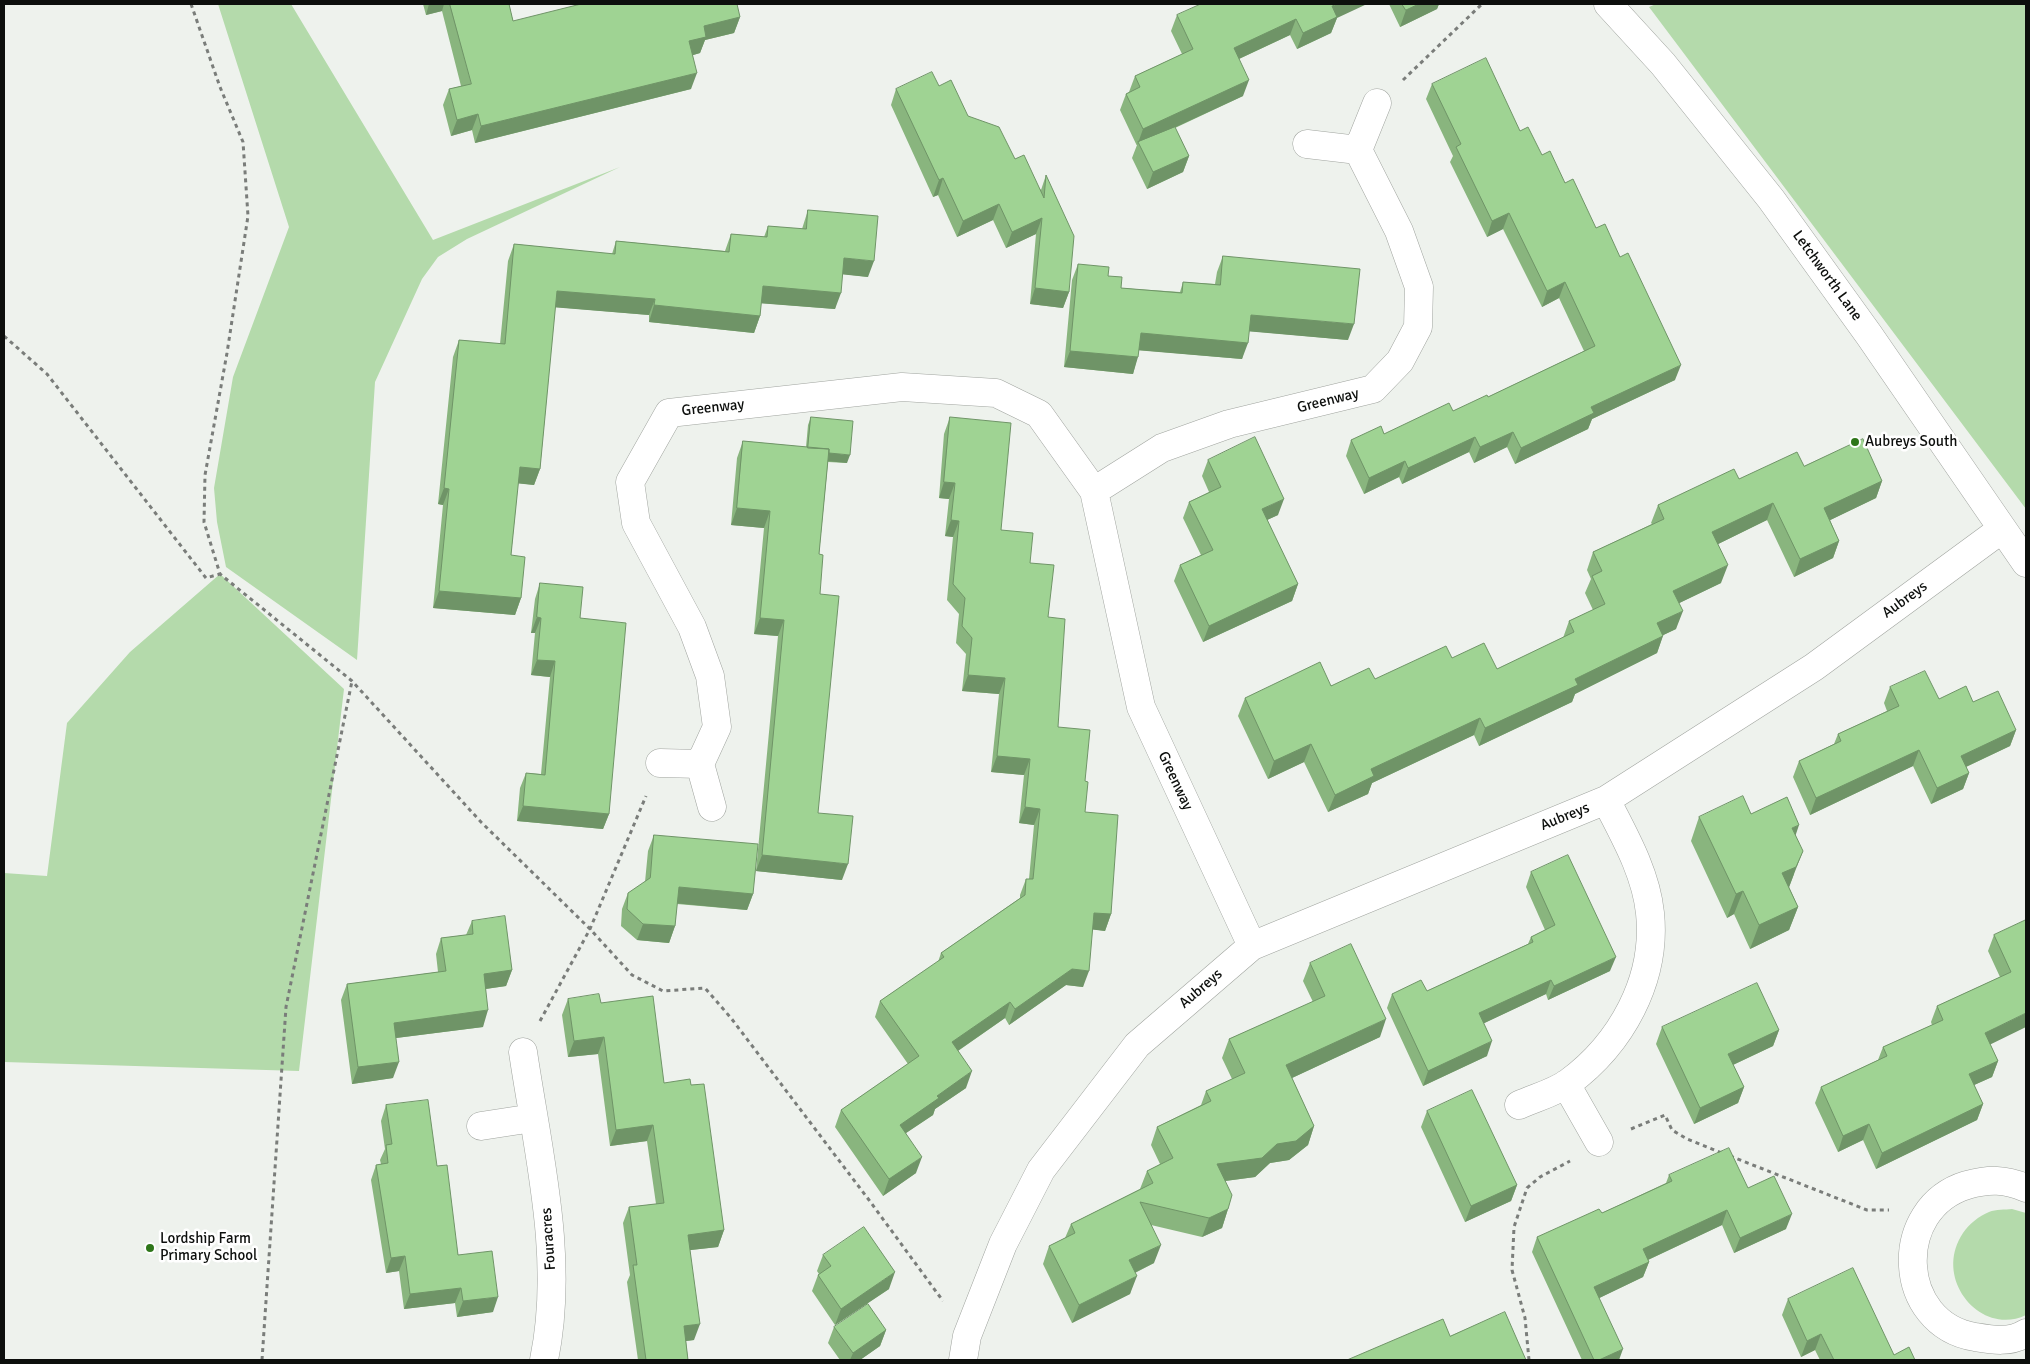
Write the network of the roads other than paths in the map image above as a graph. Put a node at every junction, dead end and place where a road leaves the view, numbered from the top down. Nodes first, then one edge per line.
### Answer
1 (1608, 4) edge
2 (1377, 104) road end
3 (1307, 144) dead end
4 (1358, 150) junction
5 (1094, 492) junction
6 (2002, 529) junction
7 (2026, 563) edge
8 (660, 763) road end
9 (700, 764) junction
10 (1606, 800) junction
11 (712, 806) dead end
12 (1252, 946) junction
13 (523, 1052) road end
14 (1566, 1084) junction
15 (1519, 1105) dead end
16 (533, 1118) junction
17 (481, 1126) dead end
18 (1599, 1142) road end
19 (2026, 1188) edge
20 (2026, 1333) edge
21 (965, 1348) edge
22 (544, 1360) edge

1 - 6 street, Letchworth Lane
2 - 4 street
3 - 4 street
4 - 5 street, Greenway
5 - 9 street, Greenway
5 - 12 street, Greenway
6 - 7 street, Letchworth Lane
6 - 10 street, Aubreys
8 - 9 street
9 - 11 street
10 - 12 street, Aubreys
10 - 14 street, Aubreys
12 - 21 street, Aubreys
13 - 16 street, Fouracres
14 - 15 street, Aubreys
14 - 18 street
16 - 17 street
16 - 22 street, Fouracres
19 - 20 street

